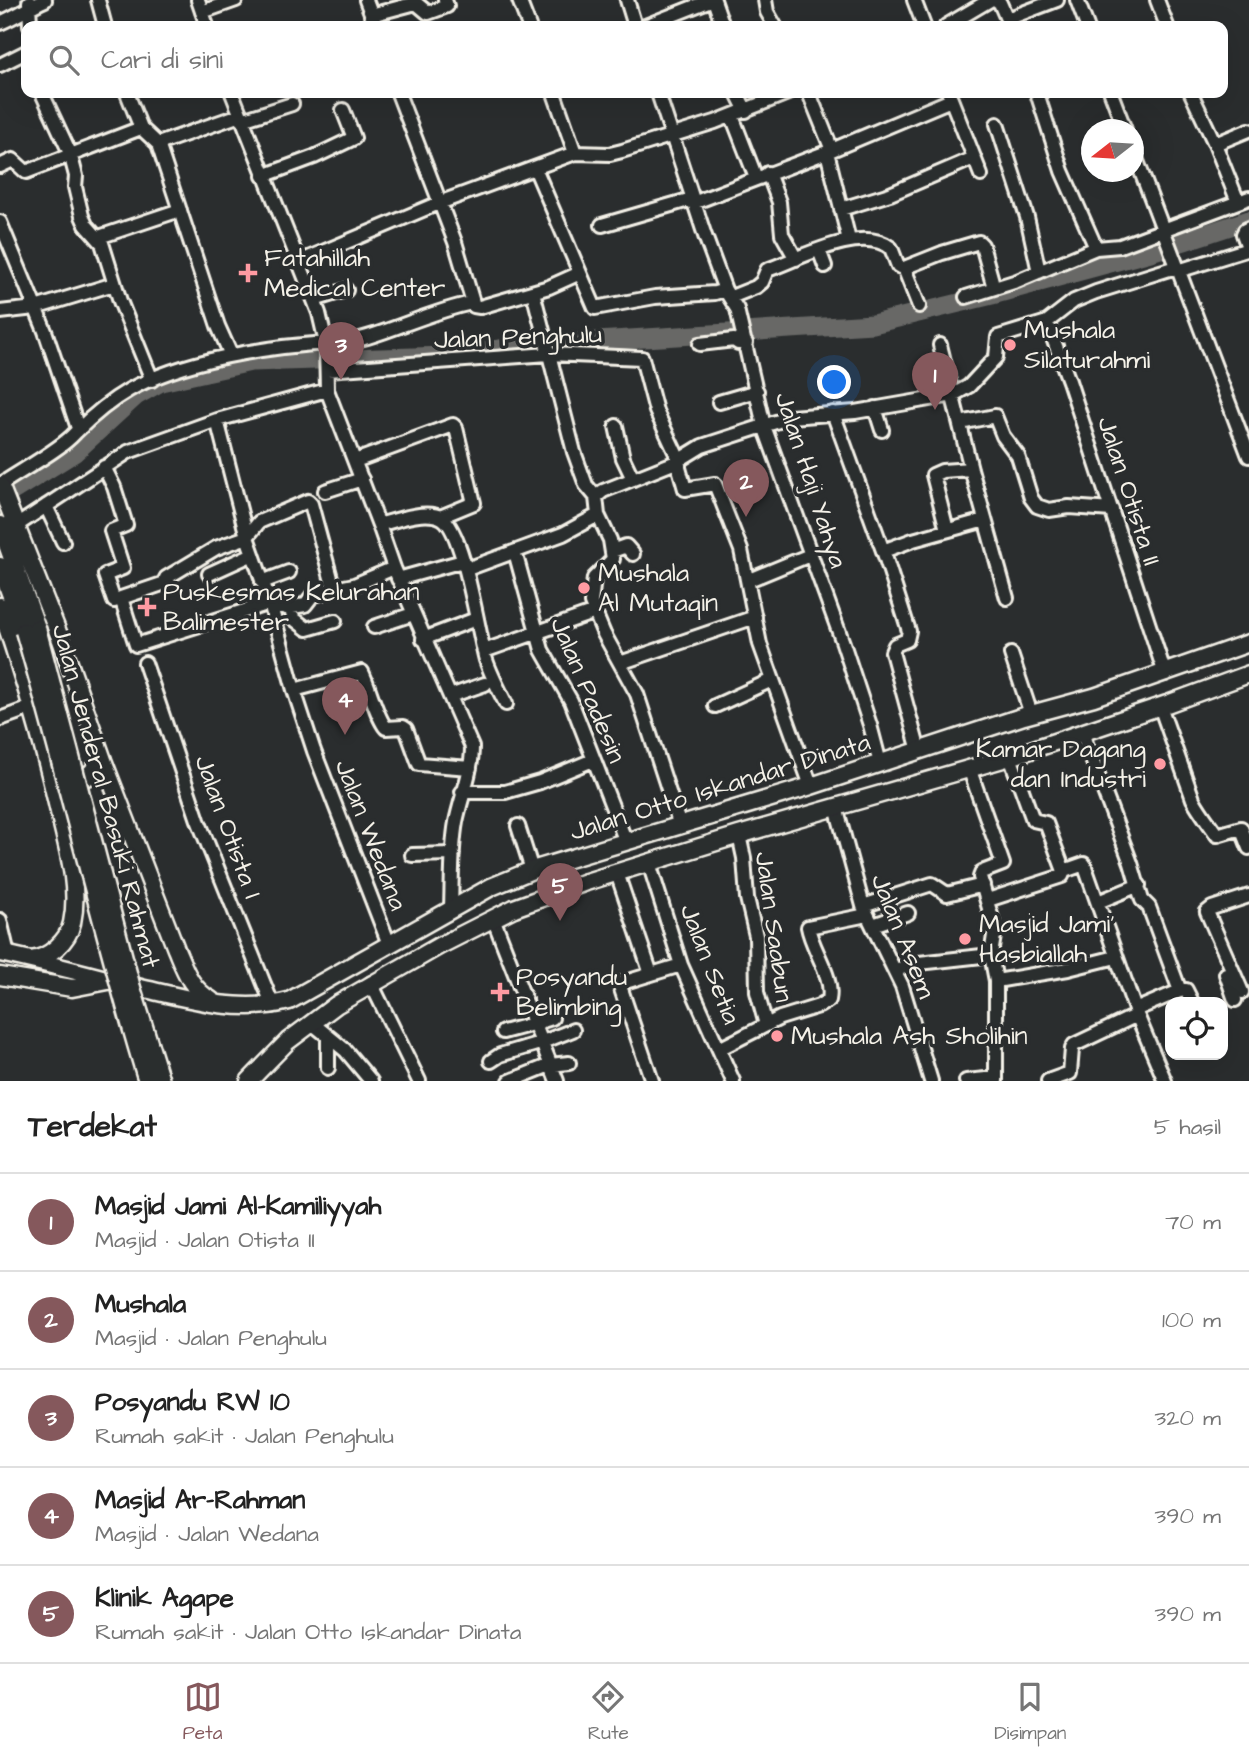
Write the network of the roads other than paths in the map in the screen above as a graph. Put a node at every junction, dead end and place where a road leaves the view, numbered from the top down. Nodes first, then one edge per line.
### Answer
1 (45, 0) edge
2 (98, 0) edge
3 (236, 0) edge
4 (366, 0) edge
5 (519, 0) edge
6 (627, 0) edge
7 (716, 0) edge
8 (765, 0) edge
9 (914, 0) edge
10 (990, 0) edge
11 (996, 0) edge
12 (1057, 0) edge
13 (1077, 0) edge
14 (1157, 0) edge
15 (29, 3) edge
16 (446, 3) edge
17 (200, 6) edge
18 (374, 20) edge
19 (30, 21) edge
20 (104, 21) edge
21 (527, 21) edge
22 (633, 21) edge
23 (659, 21) edge
24 (722, 21) edge
25 (772, 21) edge
26 (922, 21) edge
27 (954, 21) edge
28 (1007, 21) edge
29 (1012, 21) edge
30 (1085, 21) edge
31 (1165, 21) edge
32 (0, 23) edge
33 (21, 54) edge
34 (0, 65) edge
35 (44, 98) edge
36 (129, 98) edge
37 (234, 98) edge
38 (400, 98) edge
39 (556, 98) edge
40 (660, 98) edge
41 (740, 98) edge
42 (776, 98) edge
43 (811, 98) edge
44 (946, 98) edge
45 (951, 98) edge
46 (1039, 98) edge
47 (1113, 98) edge
48 (1193, 98) edge
49 (292, 104) dead end
50 (343, 110) dead end
51 (746, 111) junction
52 (732, 116) junction
53 (241, 117) junction
54 (1121, 119) edge
55 (997, 124) dead end
56 (141, 128) junction
57 (1249, 130) edge
58 (672, 135) junction
59 (158, 144) junction
60 (1215, 144) junction
61 (830, 151) junction
62 (70, 153) junction
63 (575, 153) junction
64 (974, 158) junction
65 (0, 166) edge
66 (535, 168) junction
67 (263, 176) junction
68 (762, 176) junction
69 (981, 176) dead end
70 (1144, 181) edge
71 (1243, 200) edge
72 (692, 201) junction
73 (439, 203) junction
74 (841, 209) junction
75 (180, 210) junction
76 (0, 222) edge
77 (602, 225) dead end
78 (1249, 228) edge
79 (1163, 230) junction
80 (99, 237) junction
81 (849, 240) junction
82 (1096, 248) junction
83 (1249, 249) edge
84 (819, 250) junction
85 (796, 259) junction
86 (1173, 259) junction
87 (299, 262) junction
88 (825, 266) dead end
89 (904, 268) junction
90 (1039, 272) junction
91 (580, 273) junction
92 (114, 284) junction
93 (994, 288) junction
94 (346, 290) dead end
95 (533, 292) junction
96 (728, 293) junction
97 (966, 297) dead end
98 (314, 300) junction
99 (472, 303) junction
100 (919, 306) dead end
101 (35, 307) junction
102 (0, 312) edge
103 (1047, 322) junction
104 (745, 337) junction
105 (700, 344) dead end
106 (940, 345) dead end
107 (326, 346) junction
108 (547, 347) junction
109 (231, 355) junction
110 (327, 370) junction
111 (152, 380) junction
112 (327, 390) junction
113 (757, 391) junction
114 (953, 395) junction
115 (719, 402) dead end
116 (875, 408) junction
117 (833, 413) junction
118 (217, 420) junction
119 (960, 423) junction
120 (616, 426) dead end
121 (764, 426) junction
122 (78, 429) junction
123 (882, 430) dead end
124 (1249, 456) edge
125 (679, 460) junction
126 (355, 461) junction
127 (104, 467) junction
128 (971, 469) junction
129 (362, 479) junction
130 (633, 480) junction
131 (1, 487) edge
132 (325, 491) dead end
133 (596, 497) junction
134 (46, 506) junction
135 (1112, 510) junction
136 (598, 515) junction
137 (440, 517) junction
138 (985, 520) junction
139 (8, 524) edge
140 (379, 525) junction
141 (947, 530) junction
142 (247, 537) junction
143 (63, 542) dead end
144 (612, 551) junction
145 (883, 551) junction
146 (515, 552) junction
147 (253, 554) junction
148 (633, 554) dead end
149 (810, 555) junction
150 (465, 565) junction
151 (0, 566) edge
152 (289, 572) dead end
153 (209, 574) dead end
154 (396, 574) junction
155 (749, 580) junction
156 (262, 582) junction
157 (334, 589) junction
158 (121, 598) junction
159 (1007, 598) dead end
160 (270, 603) junction
161 (0, 606) edge
162 (291, 608) junction
163 (595, 612) junction
164 (413, 614) junction
165 (755, 617) junction
166 (476, 619) junction
167 (335, 621) dead end
168 (374, 627) dead end
169 (31, 630) junction
170 (536, 633) junction
171 (423, 639) junction
172 (1249, 643) edge
173 (484, 651) junction
174 (1011, 654) dead end
175 (145, 663) dead end
176 (620, 663) junction
177 (1165, 674) junction
178 (1249, 674) edge
179 (772, 680) junction
180 (485, 684) dead end
181 (294, 690) junction
182 (450, 696) junction
183 (506, 704) dead end
184 (715, 706) dead end
185 (1160, 706) junction
186 (33, 707) junction
187 (1031, 714) junction
188 (0, 719) edge
189 (1082, 733) junction
190 (919, 751) junction
191 (1010, 757) junction
192 (103, 760) junction
193 (593, 760) junction
194 (880, 764) junction
195 (470, 768) junction
196 (970, 768) junction
197 (50, 772) junction
198 (811, 786) junction
199 (462, 792) junction
200 (836, 807) junction
201 (518, 826) dead end
202 (680, 826) junction
203 (739, 835) junction
204 (626, 842) junction
205 (1249, 848) edge
206 (453, 854) junction
207 (412, 855) dead end
208 (649, 863) junction
209 (532, 870) junction
210 (1064, 871) junction
211 (617, 873) junction
212 (983, 879) junction
213 (1139, 885) junction
214 (1249, 896) edge
215 (988, 900) junction
216 (1098, 902) junction
217 (452, 909) junction
218 (908, 913) dead end
219 (868, 915) junction
220 (492, 918) junction
221 (0, 920) edge
222 (389, 944) junction
223 (4, 954) edge
224 (991, 955) junction
225 (1116, 957) junction
226 (31, 960) junction
227 (681, 965) junction
228 (1225, 969) dead end
229 (895, 970) junction
230 (651, 974) junction
231 (0, 976) edge
232 (111, 980) junction
233 (996, 981) junction
234 (371, 983) junction
235 (1186, 995) edge
236 (1241, 996) edge
237 (223, 1005) junction
238 (273, 1006) junction
239 (1136, 1013) junction
240 (552, 1018) dead end
241 (312, 1023) junction
242 (533, 1024) junction
243 (766, 1025) junction
244 (573, 1030) dead end
245 (503, 1032) dead end
246 (328, 1036) junction
247 (540, 1043) junction
248 (719, 1049) junction
249 (491, 1061) dead end
250 (569, 1063) dead end
251 (550, 1065) junction
252 (328, 1068) dead end
253 (996, 1080) edge
254 (1055, 1080) edge
255 (147, 1081) edge
256 (161, 1081) edge
257 (249, 1081) edge
258 (371, 1081) edge
259 (419, 1081) edge
260 (510, 1081) edge
261 (557, 1081) edge
262 (652, 1081) edge
263 (733, 1081) edge
264 (931, 1081) edge
265 (966, 1081) edge
266 (1165, 1081) edge

1 - 15 street
2 - 20 street
3 - 17 street
4 - 18 street
5 - 21 street
6 - 22 street
7 - 23 street
7 - 24 street
8 - 25 street
9 - 26 street
10 - 27 street
11 - 28 street
12 - 29 street
13 - 30 street
14 - 31 street
15 - 19 street
15 - 32 street
16 - 18 street
33 - 34 street
35 - 62 street
36 - 56 street
37 - 53 street
38 - 73 street
39 - 63 street
40 - 58 street, Jalan Haji Yahya
41 - 51 street
42 - 51 street
43 - 61 street
44 - 61 street
45 - 64 street
46 - 82 street
47 - 54 street
48 - 60 street
49 - 53 street
50 - 67 street
51 - 52 street
52 - 58 street
52 - 68 street
53 - 59 street
53 - 67 street
55 - 90 street
56 - 59 street
56 - 62 street
57 - 60 street
58 - 63 street
58 - 72 street, Jalan Haji Yahya
59 - 75 street
60 - 71 street
61 - 68 street
61 - 74 street
62 - 65 street
62 - 80 street
63 - 66 street
64 - 69 street
64 - 74 street
66 - 73 street
66 - 91 street
67 - 87 street
68 - 72 street
68 - 85 street
70 - 79 street
71 - 79 street
72 - 77 street
72 - 96 street, Jalan Haji Yahya
73 - 87 street
73 - 99 street
74 - 81 street
75 - 80 street
75 - 109 street
76 - 101 street
78 - 83 street
79 - 82 street
79 - 86 street
80 - 92 street
81 - 84 street
81 - 89 street
82 - 90 street
83 - 86 street
84 - 85 street
84 - 88 street
85 - 96 street
86 - 103 street
86 - 124 street
87 - 98 street
89 - 93 street
89 - 100 street
90 - 93 street
91 - 95 street
91 - 96 street
92 - 101 street
92 - 111 street
93 - 97 street
94 - 98 street
95 - 99 street
95 - 108 street
96 - 104 street, Jalan Haji Yahya
98 - 107 street
99 - 107 street
101 - 102 street
101 - 122 street
103 - 114 street
103 - 135 street, Jalan Otista II
104 - 105 street
104 - 113 street, Jalan Haji Yahya
106 - 114 street
107 - 109 street
107 - 110 street
108 - 110 street, Jalan Penghulu
108 - 125 street, Jalan Penghulu
108 - 133 street
109 - 111 street
110 - 112 street
111 - 122 street
112 - 118 street
112 - 126 street
113 - 115 street
113 - 121 street, Jalan Haji Yahya
114 - 116 street
114 - 119 street
116 - 117 street
116 - 123 street
117 - 121 street
117 - 145 street
118 - 127 street
118 - 142 street, Jalan Wedana
119 - 128 street
119 - 135 street
120 - 130 street
121 - 125 street
121 - 149 street, Jalan Haji Yahya
122 - 131 street
125 - 130 street
125 - 155 street, Jalan Penghulu
126 - 129 street
126 - 137 street
127 - 134 street
127 - 158 street
128 - 138 street
128 - 141 street
129 - 132 street
129 - 140 street
130 - 133 street
131 - 139 main road, Jalan Jenderal Basuki Rahmat
133 - 136 street
134 - 139 street
134 - 143 street
135 - 177 street, Jalan Otista II
136 - 144 street
136 - 146 street
137 - 140 street
137 - 150 street
138 - 141 street
138 - 159 street
139 - 169 main road, Jalan Jenderal Basuki Rahmat
139 - 192 main road, Jalan Jenderal Basuki Rahmat
140 - 154 street
141 - 145 street
142 - 147 street, Jalan Wedana
142 - 157 street
142 - 158 street
144 - 148 street
144 - 163 street
145 - 190 street
146 - 150 street
146 - 170 street, Jalan Padesin
147 - 153 street
147 - 156 street, Jalan Wedana
149 - 155 street
149 - 194 street, Jalan Haji Yahya
150 - 154 street
150 - 166 street
151 - 169 main road, Jalan Jenderal Basuki Rahmat
152 - 156 street
154 - 157 street
154 - 164 street
155 - 165 street, Jalan Penghulu
156 - 160 street, Jalan Wedana
157 - 162 street
158 - 160 street
160 - 162 street
160 - 181 street, Jalan Wedana
161 - 186 main road, Jalan Jenderal Basuki Rahmat
162 - 167 street
163 - 170 street
163 - 176 street
164 - 168 street
164 - 171 street
165 - 176 street
165 - 179 street, Jalan Penghulu
166 - 171 street
166 - 173 street
169 - 255 main road, Jalan Jenderal Basuki Rahmat, bridge
169 - 256 main road, Jalan Jenderal Basuki Rahmat, bridge
170 - 173 street
170 - 193 street, Jalan Padesin
171 - 182 street
172 - 177 main road, Jalan Otto Iskandar Dinata
173 - 183 street
174 - 187 street
175 - 238 street, Jalan Otista I
176 - 202 street
177 - 187 main road, Jalan Otto Iskandar Dinata
178 - 185 main road, Jalan Otto Iskandar Dinata
179 - 184 street
179 - 198 street, Jalan Penghulu
180 - 182 street
181 - 195 street
181 - 222 street, Jalan Wedana
182 - 195 street
185 - 189 main road, Jalan Otto Iskandar Dinata
185 - 205 street
186 - 188 street
186 - 197 main road, Jalan Jenderal Basuki Rahmat
187 - 190 main road, Jalan Otto Iskandar Dinata
189 - 191 main road, Jalan Otto Iskandar Dinata
189 - 213 street
190 - 194 main road, Jalan Otto Iskandar Dinata
191 - 196 main road, Jalan Otto Iskandar Dinata
191 - 210 street
192 - 197 main road
192 - 237 main road, Jalan Jenderal Basuki Rahmat
193 - 199 street
193 - 204 street, Jalan Padesin
194 - 198 main road, Jalan Otto Iskandar Dinata
195 - 199 street
196 - 200 main road, Jalan Otto Iskandar Dinata
196 - 212 street
197 - 226 main road, Jalan Jenderal Basuki Rahmat
198 - 202 main road, Jalan Otto Iskandar Dinata
199 - 206 street
200 - 203 main road, Jalan Otto Iskandar Dinata
200 - 219 street, Jalan Asem
201 - 209 street
202 - 204 main road, Jalan Otto Iskandar Dinata
203 - 208 main road, Jalan Otto Iskandar Dinata
203 - 243 street, Jalan Saabun
204 - 209 main road, Jalan Otto Iskandar Dinata
206 - 207 street
206 - 217 street
208 - 211 main road, Jalan Otto Iskandar Dinata
208 - 227 street, Jalan Setia
209 - 217 main road, Jalan Otto Iskandar Dinata
210 - 215 street
210 - 216 street
211 - 220 main road, Jalan Otto Iskandar Dinata
211 - 230 street
212 - 215 street
212 - 219 street
213 - 216 street
213 - 235 street
214 - 236 street
215 - 224 street
216 - 225 street
217 - 222 main road, Jalan Otto Iskandar Dinata
218 - 219 street
219 - 229 street, Jalan Asem
219 - 243 street
220 - 234 main road, Jalan Otto Iskandar Dinata
220 - 242 street
221 - 223 street
222 - 238 main road, Jalan Otto Iskandar Dinata
223 - 226 main road, Jalan Otto Iskandar Dinata
224 - 229 street
224 - 233 street
225 - 233 street
225 - 239 street
226 - 232 main road, Jalan Otto Iskandar Dinata
227 - 230 street
227 - 248 street, Jalan Setia
228 - 236 street
229 - 264 street, Jalan Asem
230 - 262 street
231 - 232 main road
232 - 237 main road, Jalan Otto Iskandar Dinata
233 - 253 street
234 - 241 main road, Jalan Otto Iskandar Dinata
234 - 259 street
235 - 239 street
237 - 238 main road, Jalan Otto Iskandar Dinata
239 - 254 street
239 - 266 street
240 - 242 street
241 - 246 street
241 - 257 main road, Jalan Otto Iskandar Dinata
242 - 245 street
242 - 247 street
243 - 248 street
244 - 247 street
246 - 252 street
246 - 258 street
247 - 249 street
247 - 251 street
248 - 263 street, Jalan Setia
250 - 251 street
251 - 260 street
251 - 261 street
253 - 265 street

